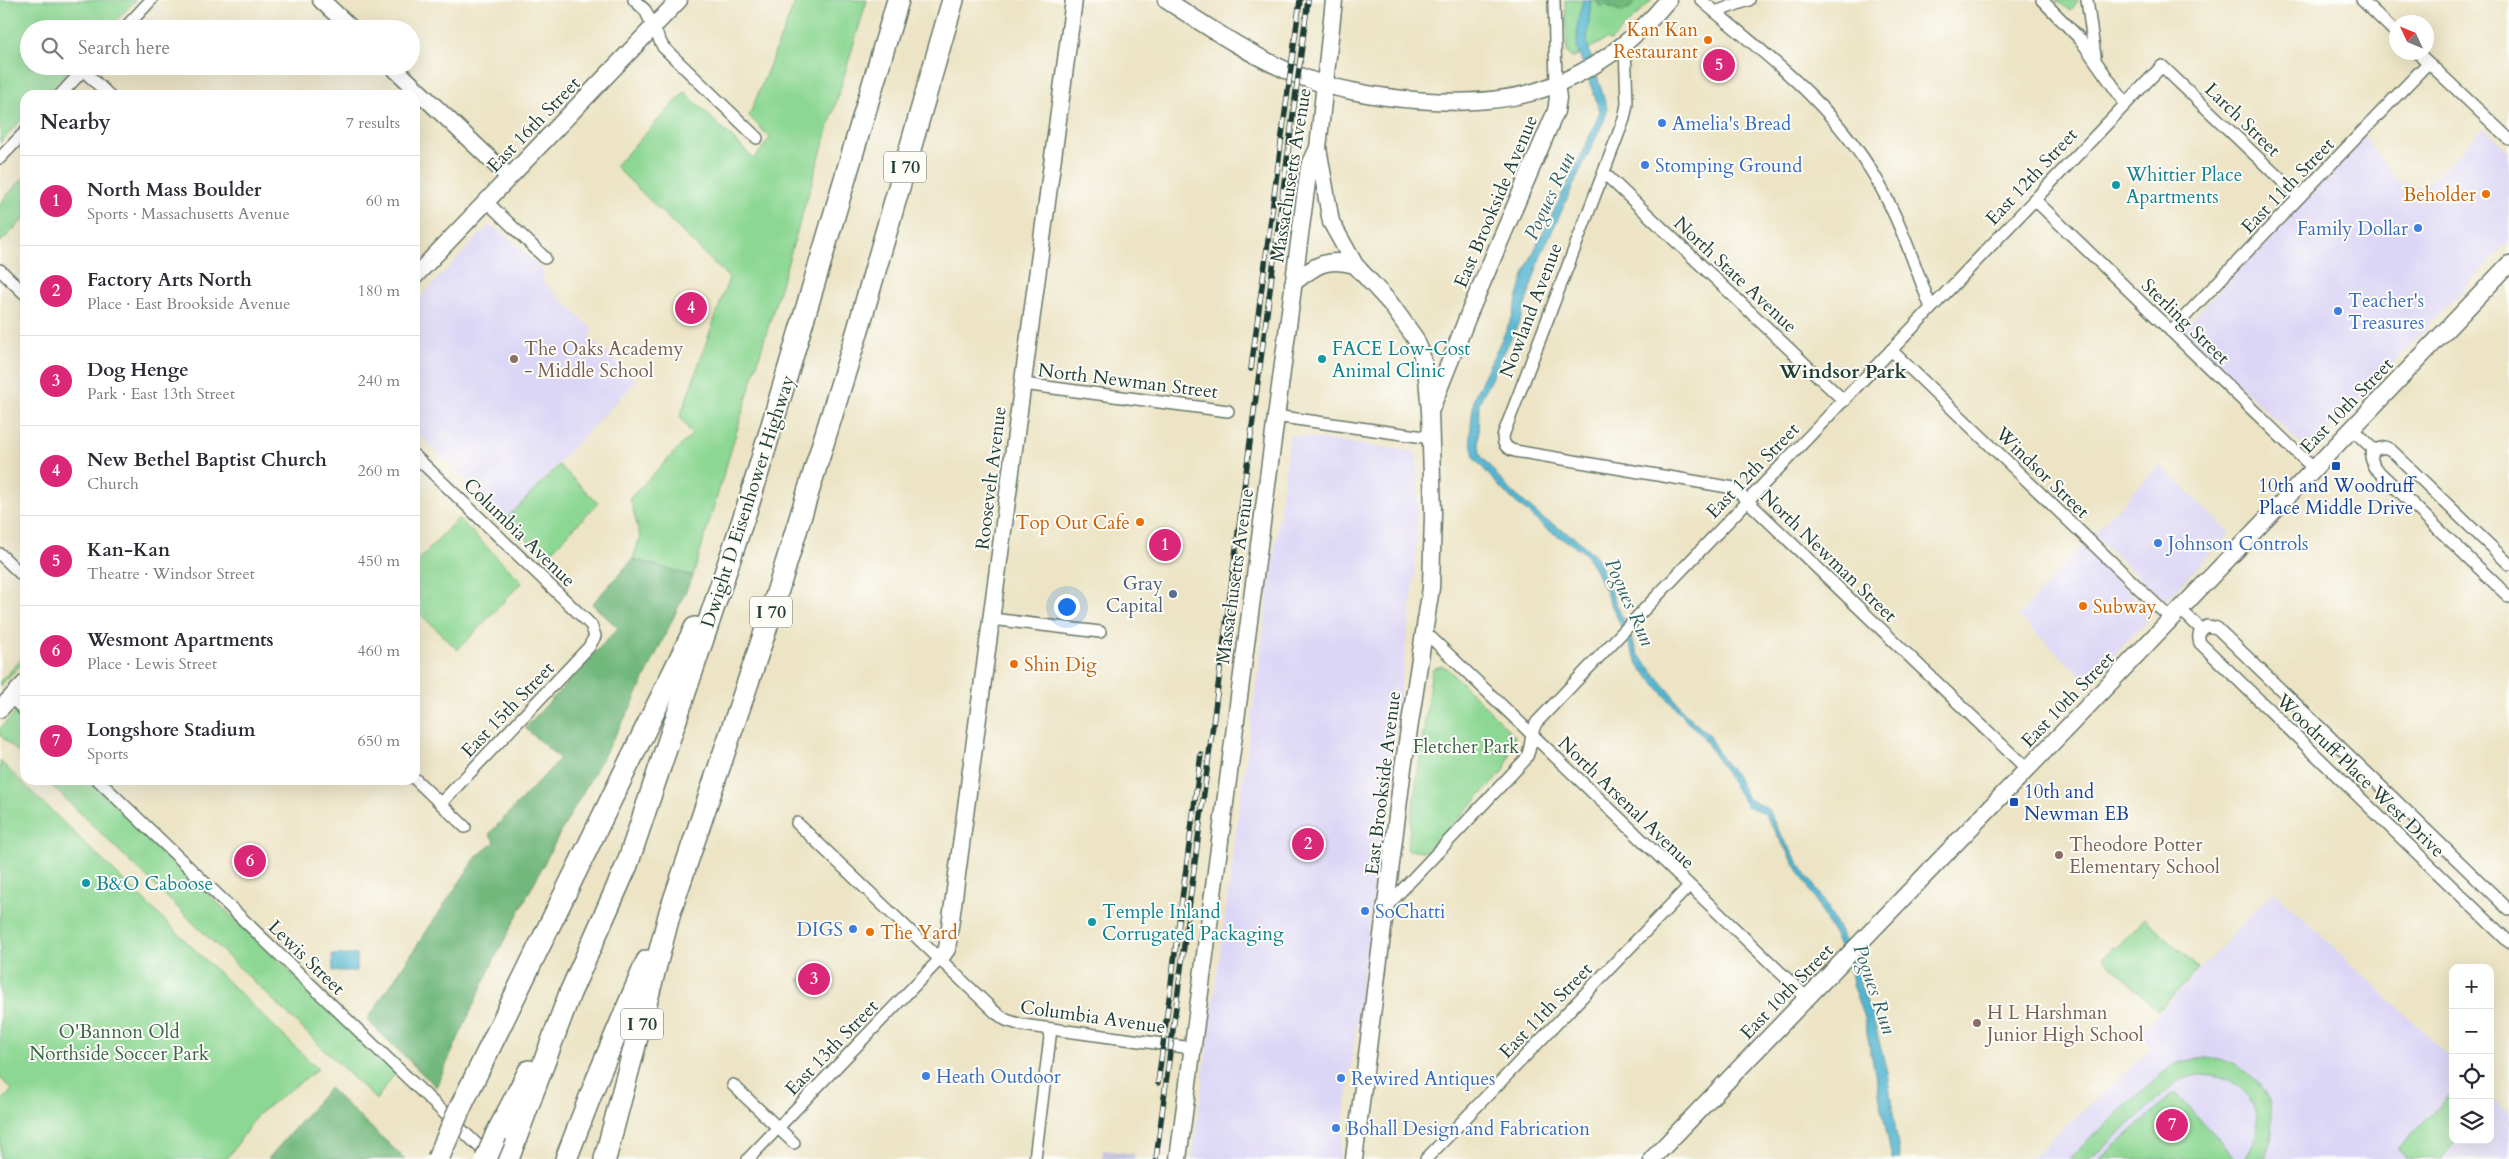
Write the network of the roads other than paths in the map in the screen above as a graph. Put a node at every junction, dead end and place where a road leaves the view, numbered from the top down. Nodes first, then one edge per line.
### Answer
1 (151, 0) edge
2 (321, 0) edge
3 (634, 0) edge
4 (679, 0) edge
5 (898, 0) edge
6 (953, 0) edge
7 (1074, 0) edge
8 (1166, 0) edge
9 (1334, 0) edge
10 (1554, 0) edge
11 (1668, 0) edge
12 (1701, 0) edge
13 (1749, 0) edge
14 (2042, 0) edge
15 (2087, 0) edge
16 (2362, 0) edge
17 (1715, 12) junction
18 (132, 20) edge
19 (342, 20) edge
20 (2389, 26) edge
21 (652, 28) junction
22 (1625, 45) junction
23 (2095, 58) junction
24 (2425, 60) edge
25 (2428, 63) junction
26 (2162, 66) joint
27 (79, 75) edge
28 (91, 75) edge
29 (401, 75) edge
30 (1325, 84) junction
31 (1556, 84) junction
32 (65, 90) edge
33 (105, 90) edge
34 (417, 90) edge
35 (420, 93) edge
36 (2125, 103) junction
37 (20, 137) edge
38 (757, 138) dead end
39 (2509, 139) edge
40 (1318, 148) junction
41 (0, 158) edge
42 (1604, 173) junction
43 (509, 177) junction
44 (2299, 197) junction
45 (2034, 199) junction
46 (486, 201) junction
47 (545, 258) dead end
48 (2509, 264) edge
49 (1355, 265) junction
50 (0, 270) edge
51 (420, 271) edge
52 (1293, 283) junction
53 (20, 289) edge
54 (1931, 308) junction
55 (2171, 331) junction
56 (1891, 350) junction
57 (1023, 384) junction
58 (1844, 401) junction
59 (1228, 411) dead end
60 (1430, 411) junction
61 (1275, 416) junction
62 (2351, 428) junction
63 (1431, 438) junction
64 (1504, 444) joint
65 (2374, 450) junction
66 (420, 461) edge
67 (2313, 468) junction
68 (750, 499) junction
69 (1747, 500) junction
70 (0, 554) edge
71 (2509, 564) edge
72 (20, 573) edge
73 (2509, 597) edge
74 (2175, 614) junction
75 (992, 619) junction
76 (1423, 630) junction
77 (2202, 630) junction
78 (1100, 632) dead end
79 (595, 636) joint
80 (20, 688) edge
81 (6, 703) edge
82 (20, 708) edge
83 (1532, 736) junction
84 (2027, 769) junction
85 (420, 784) edge
86 (103, 785) edge
87 (441, 803) junction
88 (797, 823) dead end
89 (465, 827) dead end
90 (1690, 886) junction
91 (677, 889) junction
92 (1386, 907) junction
93 (2509, 910) edge
94 (2509, 942) edge
95 (940, 959) junction
96 (1807, 998) junction
97 (1051, 1029) junction
98 (1192, 1048) junction
99 (733, 1084) dead end
100 (778, 1128) junction
101 (794, 1144) dead end
102 (505, 1147) edge
103 (438, 1159) edge
104 (486, 1159) edge
105 (492, 1159) edge
106 (566, 1159) edge
107 (605, 1159) edge
108 (748, 1159) edge
109 (1035, 1159) edge
110 (1178, 1159) edge
111 (1354, 1159) edge
112 (1426, 1159) edge
113 (1652, 1159) edge

1 - 18 street
2 - 19 street
3 - 21 street
4 - 21 street, East 16th Street
5 - 68 highway, Dwight D Eisenhower Highway
6 - 91 highway, I 70
7 - 57 street, Roosevelt Avenue
8 - 30 street
9 - 30 street, Massachusetts Avenue
10 - 31 street, East Brookside Avenue
11 - 22 street
12 - 17 street
13 - 17 street
14 - 23 street
15 - 23 street
16 - 20 street
17 - 54 street
21 - 38 street
21 - 43 street, East 16th Street
22 - 31 street
22 - 42 street, Nowland Avenue
23 - 36 street
24 - 25 street
25 - 39 street
25 - 44 street, East 11th Street
26 - 36 street, East 12th Street
26 - 44 street, Larch Street
27 - 32 street
28 - 33 street
29 - 34 street
30 - 31 street
30 - 40 street, Massachusetts Avenue
31 - 60 street, East Brookside Avenue
35 - 43 street
36 - 45 street, East 12th Street
37 - 41 street
40 - 49 street, East Brookside Avenue
40 - 52 street, Massachusetts Avenue
42 - 58 street, North State Avenue
42 - 64 street, Nowland Avenue
43 - 46 street, East 16th Street
44 - 55 street, East 11th Street
45 - 54 street, East 12th Street
45 - 55 street, Sterling Street
46 - 47 street
46 - 51 street, East 16th Street
48 - 62 street, East 10th Street
49 - 52 street
49 - 60 street, East Brookside Avenue
50 - 53 street
52 - 61 street, Massachusetts Avenue
54 - 56 street, East 12th Street
55 - 67 street, Sterling Street
56 - 58 street, East 12th Street
56 - 74 street, Windsor Street
57 - 59 street, North Newman Street
57 - 75 street, Roosevelt Avenue
58 - 69 street, East 12th Street
60 - 63 street, East Brookside Avenue
61 - 63 street
61 - 98 street, Massachusetts Avenue
62 - 65 street
62 - 67 street, East 10th Street
63 - 76 street, East Brookside Avenue
64 - 69 street, North Newman Street
65 - 71 street
65 - 73 street
66 - 79 street, Columbia Avenue
67 - 74 street, East 10th Street
68 - 102 highway, Dwight D Eisenhower Highway
68 - 103 highway, bridge
69 - 83 street, East 12th Street
69 - 84 street, North Newman Street
70 - 72 street
74 - 77 street, Woodruff Place West Drive
74 - 84 street, East 10th Street
75 - 78 street
75 - 95 street, Roosevelt Avenue
76 - 83 street, North Arsenal Avenue
76 - 92 street, East Brookside Avenue
77 - 93 street, Woodruff Place West Drive
77 - 94 street, Woodruff Place West Drive
79 - 87 street, East 15th Street
80 - 81 street
81 - 82 street
83 - 90 street, North Arsenal Avenue
83 - 92 street, East 12th Street
84 - 96 street, East 10th Street
85 - 87 street
86 - 105 street, Lewis Street
87 - 89 street
88 - 95 street, Columbia Avenue
90 - 96 street, North Arsenal Avenue
90 - 112 street, East 11th Street
91 - 106 highway
91 - 107 highway, I 70
92 - 111 street, East Brookside Avenue
95 - 97 street, Columbia Avenue
95 - 100 street, East 13th Street
96 - 113 street, East 10th Street
97 - 98 street, Columbia Avenue
97 - 109 street
98 - 110 street, Massachusetts Avenue
99 - 100 street
100 - 101 street
100 - 108 street, East 13th Street
102 - 104 highway, Dwight D Eisenhower Highway, bridge

